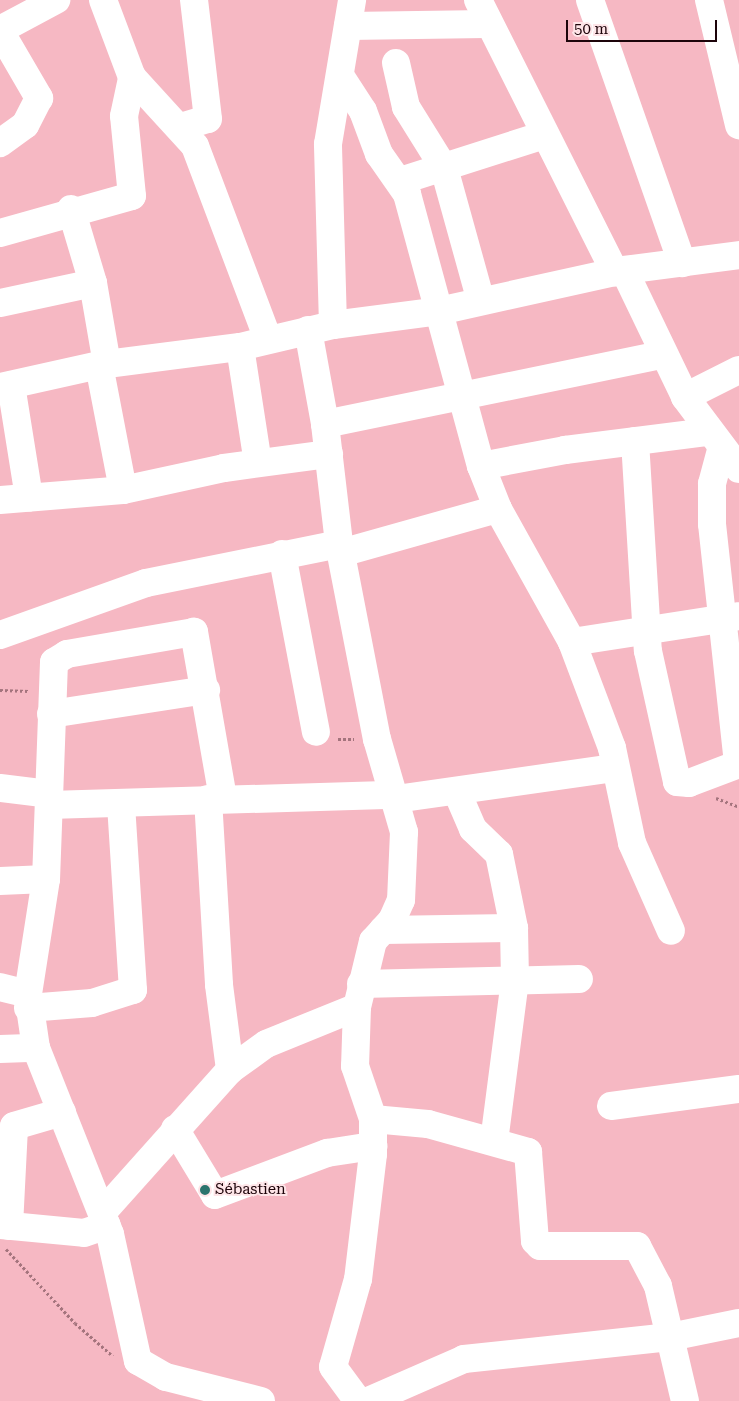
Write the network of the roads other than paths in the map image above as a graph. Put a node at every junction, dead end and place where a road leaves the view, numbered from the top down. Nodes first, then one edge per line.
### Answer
1 (56, 0) edge
2 (103, 0) edge
3 (194, 0) edge
4 (590, 0) edge
5 (709, 0) edge
6 (482, 12) edge
7 (350, 13) edge
8 (0, 30) edge
9 (396, 64) dead end
10 (132, 77) junction
11 (341, 77) junction
12 (739, 125) edge
13 (181, 127) junction
14 (544, 135) junction
15 (0, 143) edge
16 (444, 168) junction
17 (400, 181) junction
18 (71, 210) junction
19 (0, 233) edge
20 (739, 255) edge
21 (682, 264) junction
22 (620, 271) junction
23 (93, 283) junction
24 (481, 301) junction
25 (0, 303) edge
26 (439, 311) junction
27 (321, 328) junction
28 (268, 339) junction
29 (240, 347) junction
30 (662, 355) junction
31 (103, 364) junction
32 (739, 370) edge
33 (6, 386) edge
34 (462, 393) junction
35 (685, 397) junction
36 (325, 424) junction
37 (635, 441) junction
38 (722, 450) edge
39 (329, 454) junction
40 (258, 463) junction
41 (481, 466) junction
42 (123, 490) junction
43 (29, 498) junction
44 (0, 500) edge
45 (498, 509) junction
46 (340, 548) junction
47 (282, 554) junction
48 (731, 617) edge
49 (647, 627) junction
50 (0, 635) edge
51 (572, 642) junction
52 (206, 690) junction
53 (51, 703) junction
54 (316, 732) road end
55 (738, 765) edge
56 (615, 768) junction
57 (0, 788) edge
58 (457, 792) junction
59 (395, 797) junction
60 (49, 799) junction
61 (215, 799) junction
62 (121, 803) junction
63 (46, 879) junction
64 (0, 881) edge
65 (514, 928) junction
66 (383, 930) junction
67 (671, 931) dead end
68 (579, 979) dead end
69 (515, 980) junction
70 (0, 987) edge
71 (359, 996) junction
72 (28, 1001) junction
73 (36, 1048) junction
74 (0, 1050) edge
75 (230, 1070) junction
76 (739, 1089) edge
77 (611, 1106) dead end
78 (62, 1112) junction
79 (374, 1119) junction
80 (175, 1129) junction
81 (494, 1141) junction
82 (373, 1146) junction
83 (104, 1219) junction
84 (3, 1231) edge
85 (739, 1323) edge
86 (670, 1337) junction
87 (397, 1394) edge
88 (352, 1399) edge
89 (261, 1401) edge
90 (685, 1401) edge

1 - 8 street
2 - 10 street
3 - 13 street
4 - 21 street
5 - 12 street
6 - 7 street
6 - 14 street
7 - 11 street
8 - 15 street
9 - 16 street
10 - 13 street
10 - 18 street
11 - 17 street
11 - 27 street
13 - 28 street
14 - 16 street
14 - 22 street
16 - 17 street
16 - 24 street
17 - 26 street
18 - 19 street
18 - 23 street
20 - 21 street
21 - 22 street
22 - 24 street
22 - 30 street
23 - 25 street
23 - 31 street
24 - 26 street
26 - 27 street
26 - 34 street
27 - 28 street
27 - 36 street
28 - 29 street
29 - 31 street
29 - 40 street
30 - 34 street
30 - 35 street
31 - 33 street
31 - 42 street
32 - 35 street
33 - 43 street
34 - 36 street
34 - 41 street
35 - 38 street
36 - 39 street
37 - 38 street
37 - 41 street
37 - 49 street
38 - 48 street
39 - 40 street
39 - 46 street
40 - 42 street
41 - 45 street
42 - 43 street
43 - 44 street
45 - 46 street
45 - 51 street
46 - 47 street
46 - 59 street
47 - 50 street
47 - 54 street
48 - 49 street
48 - 55 street
49 - 51 street
49 - 55 street
51 - 56 street
52 - 53 street
52 - 53 street
52 - 61 street
53 - 60 street
56 - 58 street
56 - 67 street
57 - 60 street
58 - 59 street
58 - 65 street
59 - 61 street
59 - 66 street
60 - 62 street
60 - 63 street
61 - 62 street
61 - 75 street
62 - 72 street
63 - 64 street
63 - 72 street
65 - 66 street
65 - 69 street
66 - 71 street
68 - 69 street
69 - 71 street
69 - 81 street
70 - 72 street
71 - 75 street
71 - 79 street
72 - 73 street
73 - 74 street
73 - 78 street
75 - 80 street
76 - 77 street
78 - 83 street
78 - 84 street
79 - 81 street
79 - 82 street
80 - 82 street
80 - 83 street
81 - 86 street
82 - 88 street
83 - 84 street
83 - 89 street
85 - 86 street
86 - 87 street
86 - 90 street
87 - 88 street

